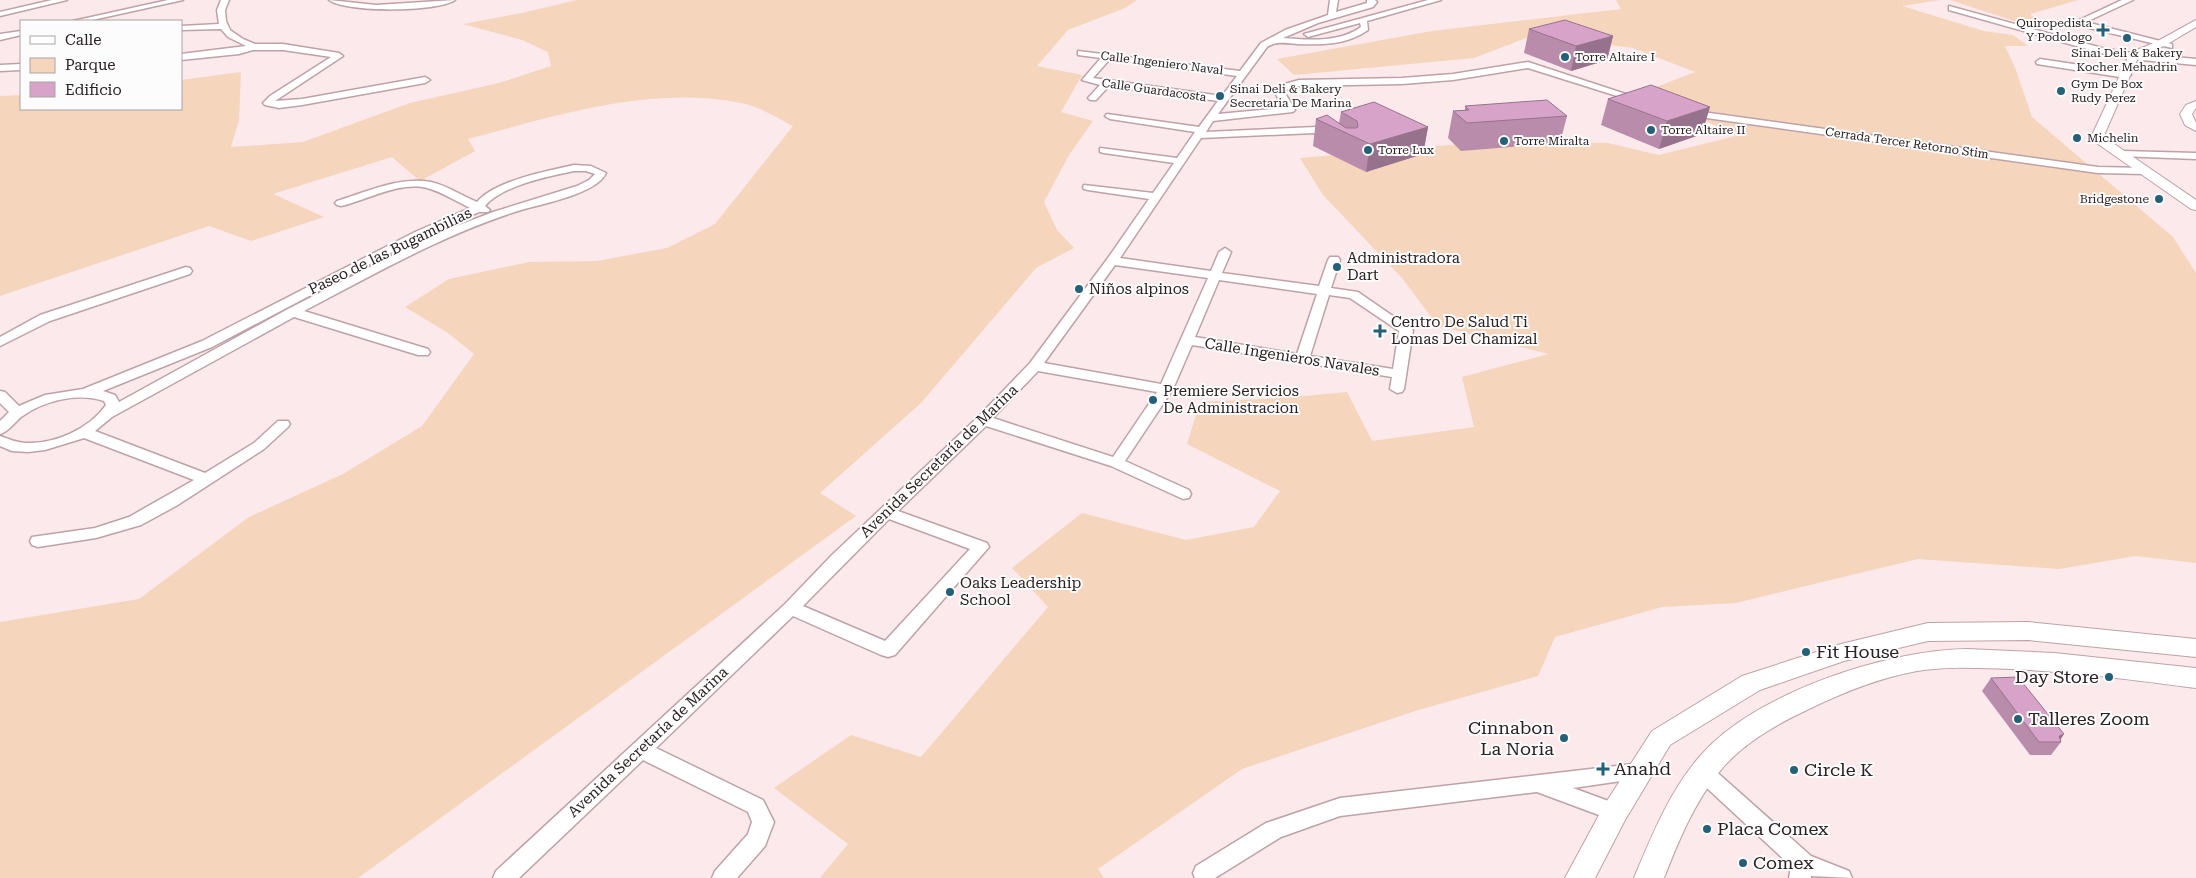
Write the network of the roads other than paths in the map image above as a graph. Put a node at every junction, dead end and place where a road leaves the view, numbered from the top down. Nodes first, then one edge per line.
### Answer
1 (63, 0) edge
2 (179, 0) edge
3 (225, 0) edge
4 (333, 0) edge
5 (451, 0) edge
6 (1334, 0) edge
7 (1371, 0) edge
8 (1437, 0) edge
9 (2129, 0) edge
10 (167, 1) edge
11 (1952, 8) dead end
12 (0, 14) edge
13 (1332, 16) junction
14 (1363, 19) junction
15 (82, 20) edge
16 (2196, 23) edge
17 (224, 26) junction
18 (182, 28) edge
19 (2196, 33) edge
20 (19, 34) edge
21 (0, 38) edge
22 (1277, 38) junction
23 (2164, 45) junction
24 (253, 48) junction
25 (1081, 52) dead end
26 (1108, 56) junction
27 (182, 57) edge
28 (2135, 58) junction
29 (2040, 62) dead end
30 (2196, 62) edge
31 (20, 67) edge
32 (0, 68) edge
33 (1243, 74) junction
34 (2126, 75) junction
35 (425, 80) dead end
36 (1106, 83) junction
37 (1093, 98) dead end
38 (1224, 99) junction
39 (1651, 104) edge
40 (2196, 104) edge
41 (1680, 111) edge
42 (1110, 116) dead end
43 (1203, 127) junction
44 (2196, 128) edge
45 (1340, 146) edge
46 (1104, 150) dead end
47 (2122, 154) junction
48 (2196, 156) edge
49 (1180, 161) junction
50 (2145, 171) junction
51 (1088, 187) dead end
52 (1156, 197) junction
53 (341, 203) dead end
54 (2196, 206) edge
55 (478, 208) junction
56 (497, 214) junction
57 (1225, 252) dead end
58 (1334, 260) dead end
59 (1112, 261) junction
60 (186, 271) dead end
61 (1214, 276) junction
62 (1324, 291) junction
63 (293, 312) junction
64 (1186, 340) junction
65 (0, 342) edge
66 (423, 352) dead end
67 (1302, 358) junction
68 (1034, 366) junction
69 (1398, 374) junction
70 (1166, 389) junction
71 (1397, 389) dead end
72 (88, 392) junction
73 (0, 395) edge
74 (18, 413) junction
75 (109, 413) junction
76 (983, 420) junction
77 (283, 424) dead end
78 (0, 430) edge
79 (83, 432) junction
80 (0, 441) edge
81 (28, 448) junction
82 (0, 456) edge
83 (1116, 463) junction
84 (207, 479) junction
85 (1183, 494) dead end
86 (886, 512) junction
87 (38, 541) dead end
88 (791, 608) junction
89 (2045, 632) junction
90 (2104, 639) junction
91 (2196, 648) edge
92 (2068, 663) junction
93 (2119, 670) junction
94 (2196, 678) edge
95 (640, 749) junction
96 (1642, 770) junction
97 (1703, 772) junction
98 (1537, 784) junction
99 (1615, 812) junction
100 (1801, 870) edge
101 (1204, 873) dead end
102 (504, 878) edge
103 (723, 878) edge
104 (1580, 878) edge
105 (1649, 878) edge
106 (1841, 878) edge

1 - 12 street
2 - 10 street
3 - 17 street
4 - 5 street
6 - 13 street
7 - 13 street, Avenida Secretaría de Marina
8 - 14 street
9 - 23 street
10 - 15 street
11 - 28 street
13 - 22 street, Avenida Secretaría de Marina
14 - 22 street
14 - 22 street
16 - 23 street
17 - 18 street
17 - 24 street
19 - 23 street
20 - 21 street
22 - 33 street, Avenida Secretaría de Marina
23 - 28 street
24 - 27 street
24 - 35 street
25 - 26 street, Calle Ingeniero Naval
26 - 33 street, Calle Ingeniero Naval
26 - 36 street, Calle Guardacosta
28 - 30 street
28 - 34 street
29 - 34 street
31 - 32 street
33 - 38 street, Avenida Secretaría de Marina
34 - 47 street
36 - 37 street
36 - 38 street, Calle Guardacosta
38 - 43 street, Avenida Secretaría de Marina
39 - 43 street
40 - 44 street
41 - 50 street, Cerrada Tercer Retorno Stim
42 - 43 street
43 - 45 street
43 - 49 street, Avenida Secretaría de Marina
46 - 49 street
47 - 48 street
47 - 50 street
49 - 52 street, Avenida Secretaría de Marina
50 - 54 street
51 - 52 street
52 - 59 street, Avenida Secretaría de Marina
53 - 55 street
55 - 56 street
55 - 56 street, Paseo de las Bugambilias
55 - 72 street, Paseo de las Bugambilias
56 - 63 street, Paseo de las Bugambilias
57 - 61 street
58 - 62 street
59 - 61 street
59 - 68 street, Avenida Secretaría de Marina
60 - 65 street
61 - 62 street
61 - 64 street
62 - 67 street
62 - 69 street
63 - 66 street
63 - 75 street, Paseo de las Bugambilias
64 - 67 street, Calle Ingenieros Navales
64 - 70 street
67 - 69 street, Calle Ingenieros Navales
68 - 70 street
68 - 76 street, Avenida Secretaría de Marina
69 - 71 street
70 - 83 street
72 - 74 street, Paseo de las Bugambilias
72 - 75 street
73 - 74 street
74 - 78 street, Paseo de las Bugambilias
75 - 79 street, Paseo de las Bugambilias
76 - 83 street
76 - 86 street, Avenida Secretaría de Marina
77 - 84 street
79 - 81 street, Paseo de las Bugambilias
79 - 84 street
80 - 81 street
81 - 82 street
83 - 85 street
84 - 87 street
86 - 88 street, Avenida Secretaría de Marina
86 - 88 street
88 - 95 street, Avenida Secretaría de Marina
89 - 90 main road
89 - 92 main road
89 - 96 main road
90 - 91 main road
90 - 93 main road
92 - 93 main road
92 - 97 main road
93 - 94 main road
95 - 102 street, Avenida Secretaría de Marina
95 - 103 street
96 - 98 street
96 - 99 main road
97 - 100 street
97 - 105 main road
98 - 99 street
98 - 101 street
99 - 104 main road
100 - 106 street

